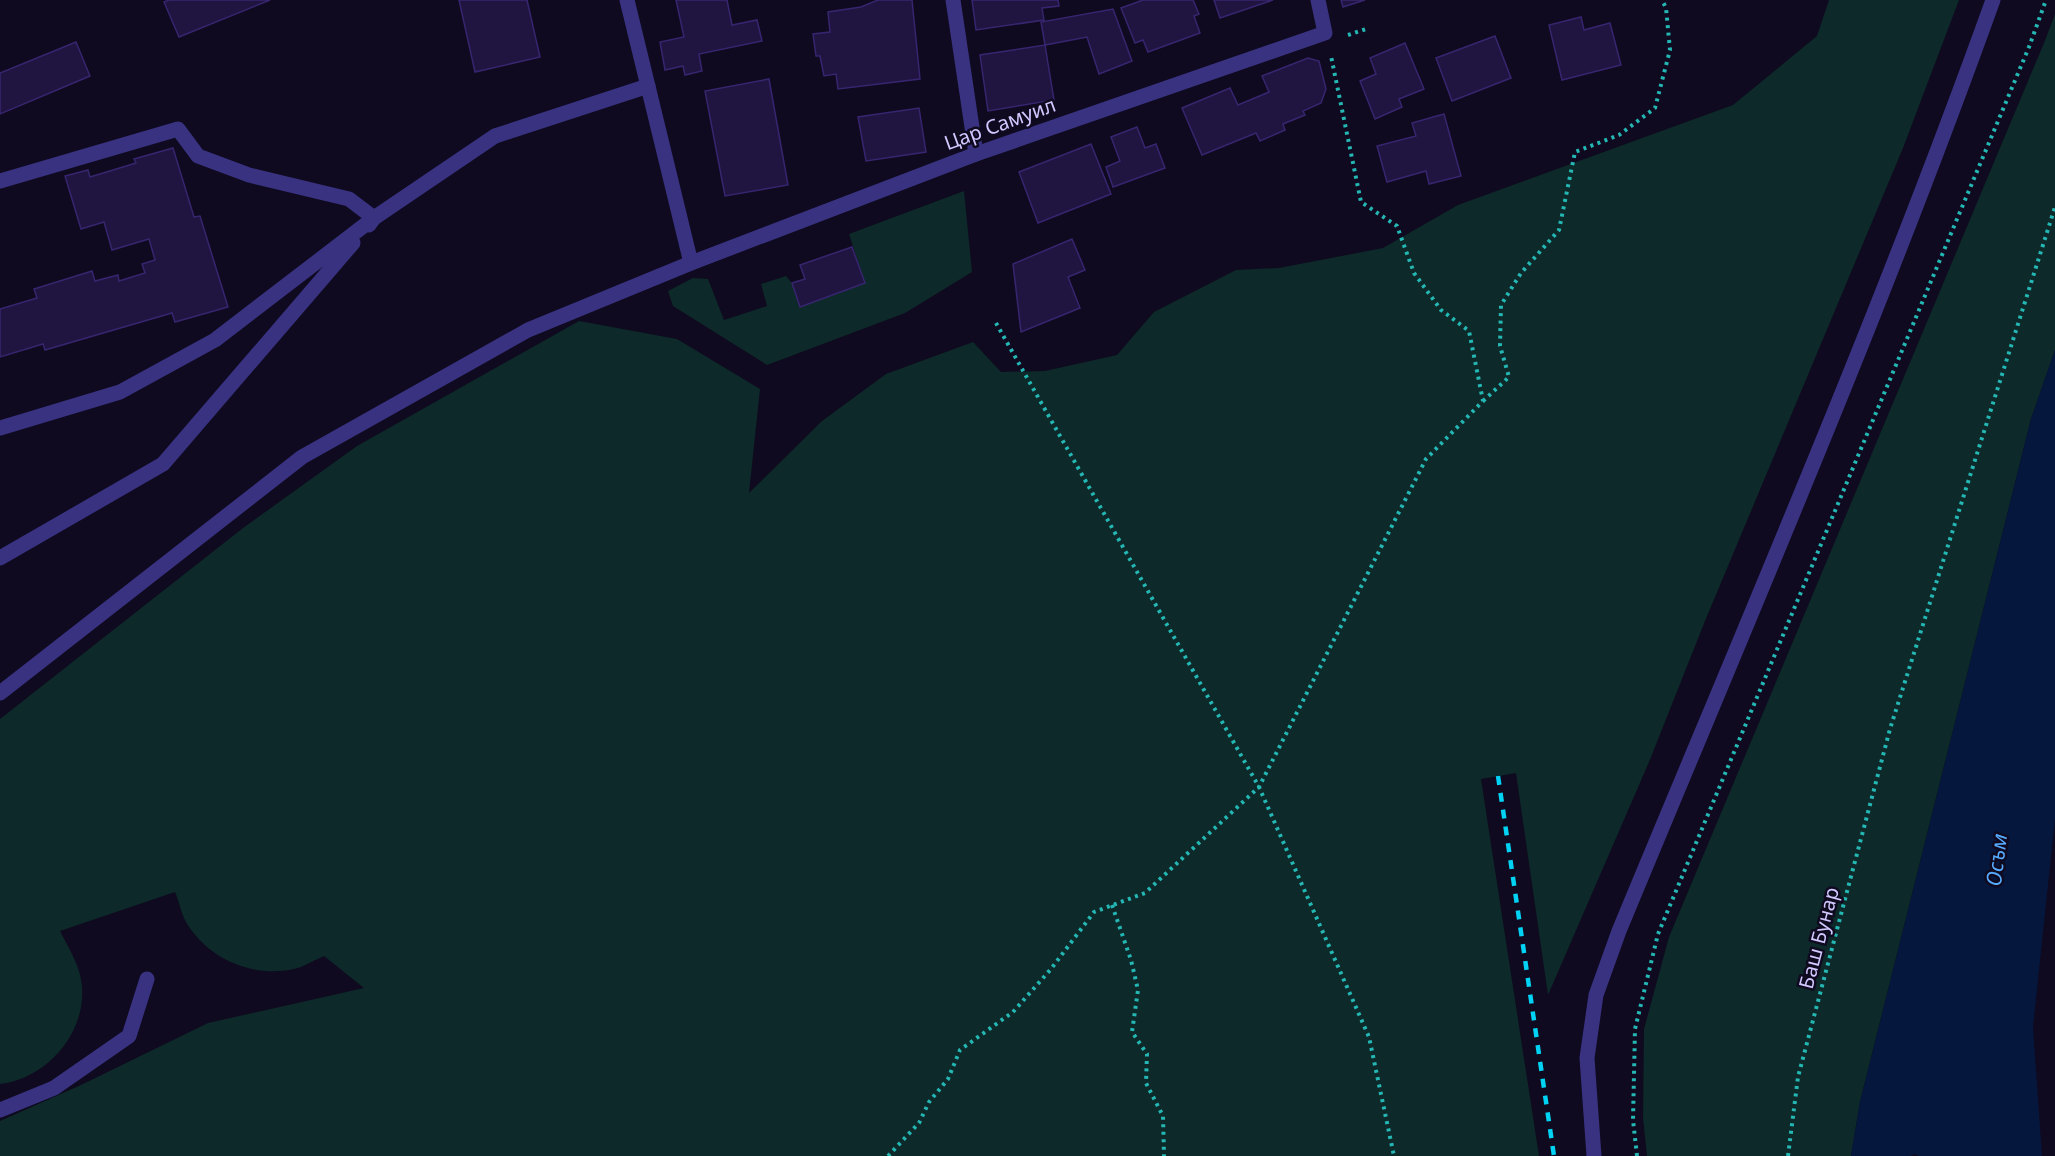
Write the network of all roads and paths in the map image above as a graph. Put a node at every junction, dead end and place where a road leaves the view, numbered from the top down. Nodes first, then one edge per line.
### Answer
1 (627, 0) edge
2 (953, 0) edge
3 (1318, 0) edge
4 (1662, 0) edge
5 (1993, 0) edge
6 (2046, 0) edge
7 (1366, 29) dead end
8 (1355, 32) dead end
9 (1330, 54) dead end
10 (648, 86) junction
11 (976, 154) junction
12 (0, 181) edge
13 (2055, 207) edge
14 (374, 218) junction
15 (691, 263) junction
16 (996, 323) dead end
17 (1483, 401) junction
18 (0, 428) edge
19 (0, 558) edge
20 (0, 693) edge
21 (1258, 787) junction
22 (1112, 905) junction
23 (147, 979) dead end
24 (0, 1110) edge
25 (888, 1156) edge
26 (1164, 1156) edge
27 (1394, 1156) edge
28 (1594, 1156) edge
29 (1637, 1156) edge
30 (1788, 1156) edge

1 - 10 street
2 - 11 street
3 - 11 street, Цар Самуил
4 - 17 path
5 - 28 street
6 - 29 path
7 - 8 path
9 - 17 path
10 - 14 street
10 - 15 street
11 - 15 street, Цар Самуил
12 - 14 street
13 - 30 path, Баш Бунар
14 - 18 street
14 - 19 street
15 - 20 street, Цар Самуил
16 - 21 path
17 - 21 path
21 - 22 path
21 - 27 path
22 - 25 path
22 - 26 path
23 - 24 street

